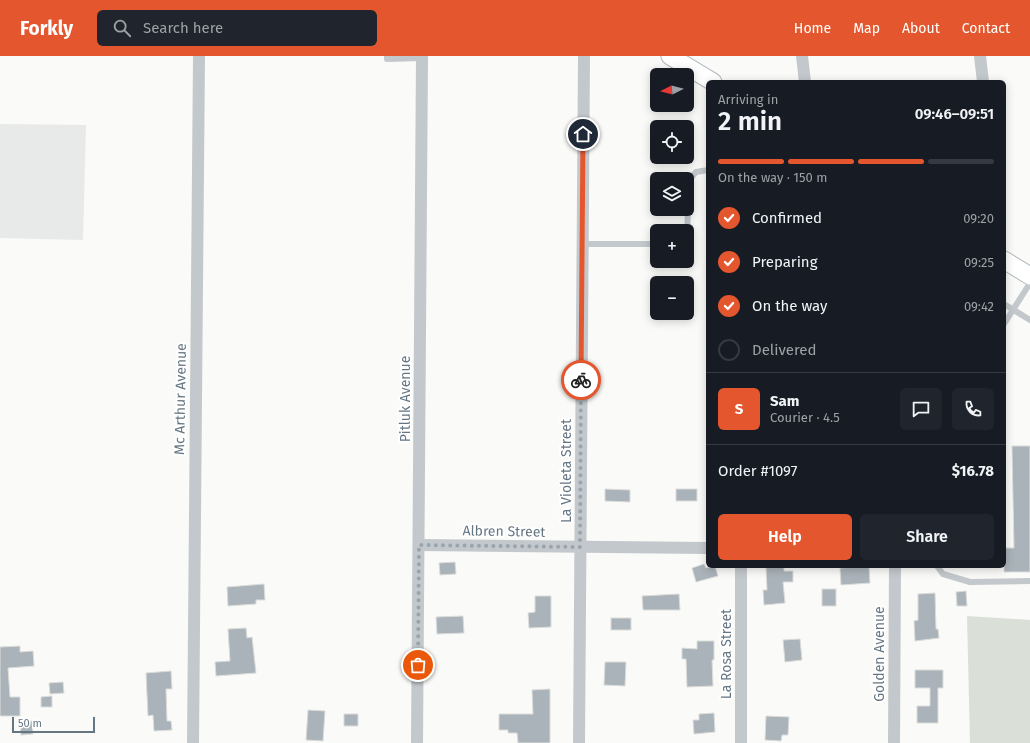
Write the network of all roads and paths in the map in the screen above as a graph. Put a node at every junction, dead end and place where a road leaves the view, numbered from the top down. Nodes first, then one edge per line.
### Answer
1 (199, 56) edge
2 (387, 56) edge
3 (584, 56) edge
4 (670, 56) edge
5 (802, 56) edge
6 (980, 56) edge
7 (422, 57) edge
8 (710, 80) edge
9 (805, 80) edge
10 (983, 80) edge
11 (706, 170) edge
12 (687, 224) edge
13 (582, 244) junction
14 (650, 244) edge
15 (1006, 261) edge
16 (1030, 276) edge
17 (1030, 283) edge
18 (1006, 305) edge
19 (1013, 310) junction
20 (1030, 320) edge
21 (1006, 321) edge
22 (419, 545) junction
23 (580, 547) junction
24 (706, 548) edge
25 (741, 568) edge
26 (895, 568) edge
27 (938, 568) edge
28 (1030, 581) edge
29 (193, 743) edge
30 (417, 743) edge
31 (579, 743) edge
32 (741, 743) edge
33 (894, 743) edge

1 - 29 street, Mc Arthur Avenue
2 - 7 lane
3 - 13 street, La Violeta Street
4 - 8 main road
5 - 9 street
6 - 10 street
7 - 22 street, Pitluk Avenue
11 - 12 lane
13 - 14 lane
13 - 23 street, La Violeta Street
15 - 16 main road
17 - 19 lane
18 - 19 lane
19 - 20 lane
19 - 21 lane
22 - 23 street, Albren Street
22 - 30 street, Pitluk Avenue
23 - 24 street, Albren Street
23 - 31 street, La Violeta Street
25 - 32 street, La Rosa Street
26 - 33 street, Golden Avenue
27 - 28 lane

